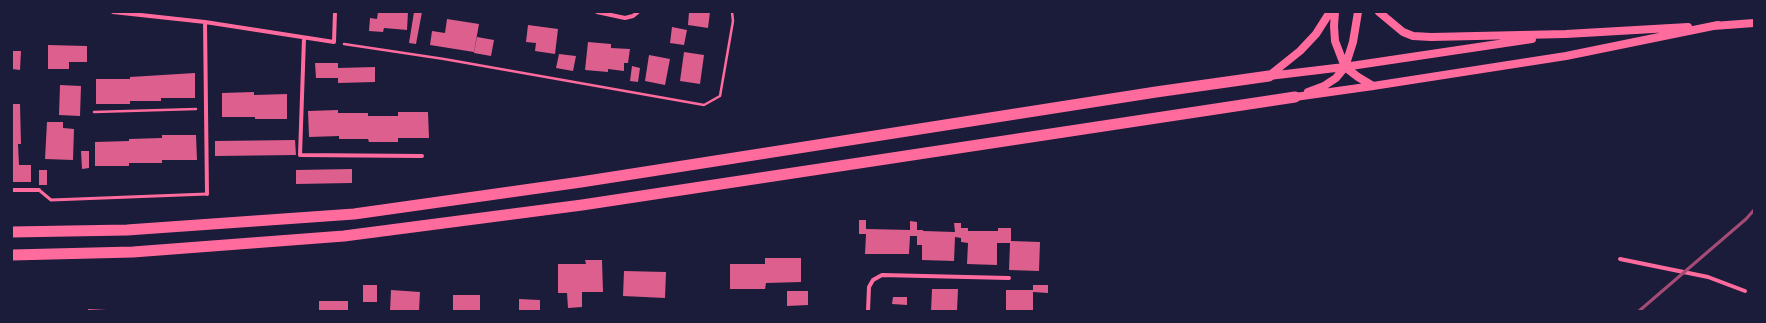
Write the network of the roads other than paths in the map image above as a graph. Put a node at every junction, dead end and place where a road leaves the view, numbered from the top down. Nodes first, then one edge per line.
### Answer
1 (113, 12) edge
2 (335, 12) edge
3 (597, 12) edge
4 (638, 12) edge
5 (1330, 12) edge
6 (1336, 12) edge
7 (1358, 12) edge
8 (1379, 12) edge
9 (205, 22) junction
10 (1754, 23) edge
11 (1718, 25) junction
12 (1566, 34) junction
13 (304, 38) junction
14 (1345, 67) junction
15 (1269, 76) junction
16 (1373, 86) junction
17 (1294, 97) junction
18 (422, 156) dead end
19 (12, 190) edge
20 (39, 190) joint
21 (207, 194) joint
22 (12, 232) edge
23 (12, 255) edge
24 (1620, 259) dead end
25 (1009, 278) dead end
26 (1745, 291) dead end
27 (868, 311) edge

1 - 9 street
2 - 13 street
3 - 4 street
5 - 15 main road
6 - 14 main road
7 - 14 main road
8 - 12 main road
9 - 13 street
9 - 21 street
10 - 11 main road
11 - 12 main road
11 - 16 main road
12 - 14 main road
13 - 18 street
14 - 15 main road
14 - 16 main road
14 - 17 main road
15 - 22 highway
16 - 17 main road
17 - 23 highway
19 - 20 street
20 - 21 lane
24 - 26 street
25 - 27 street

